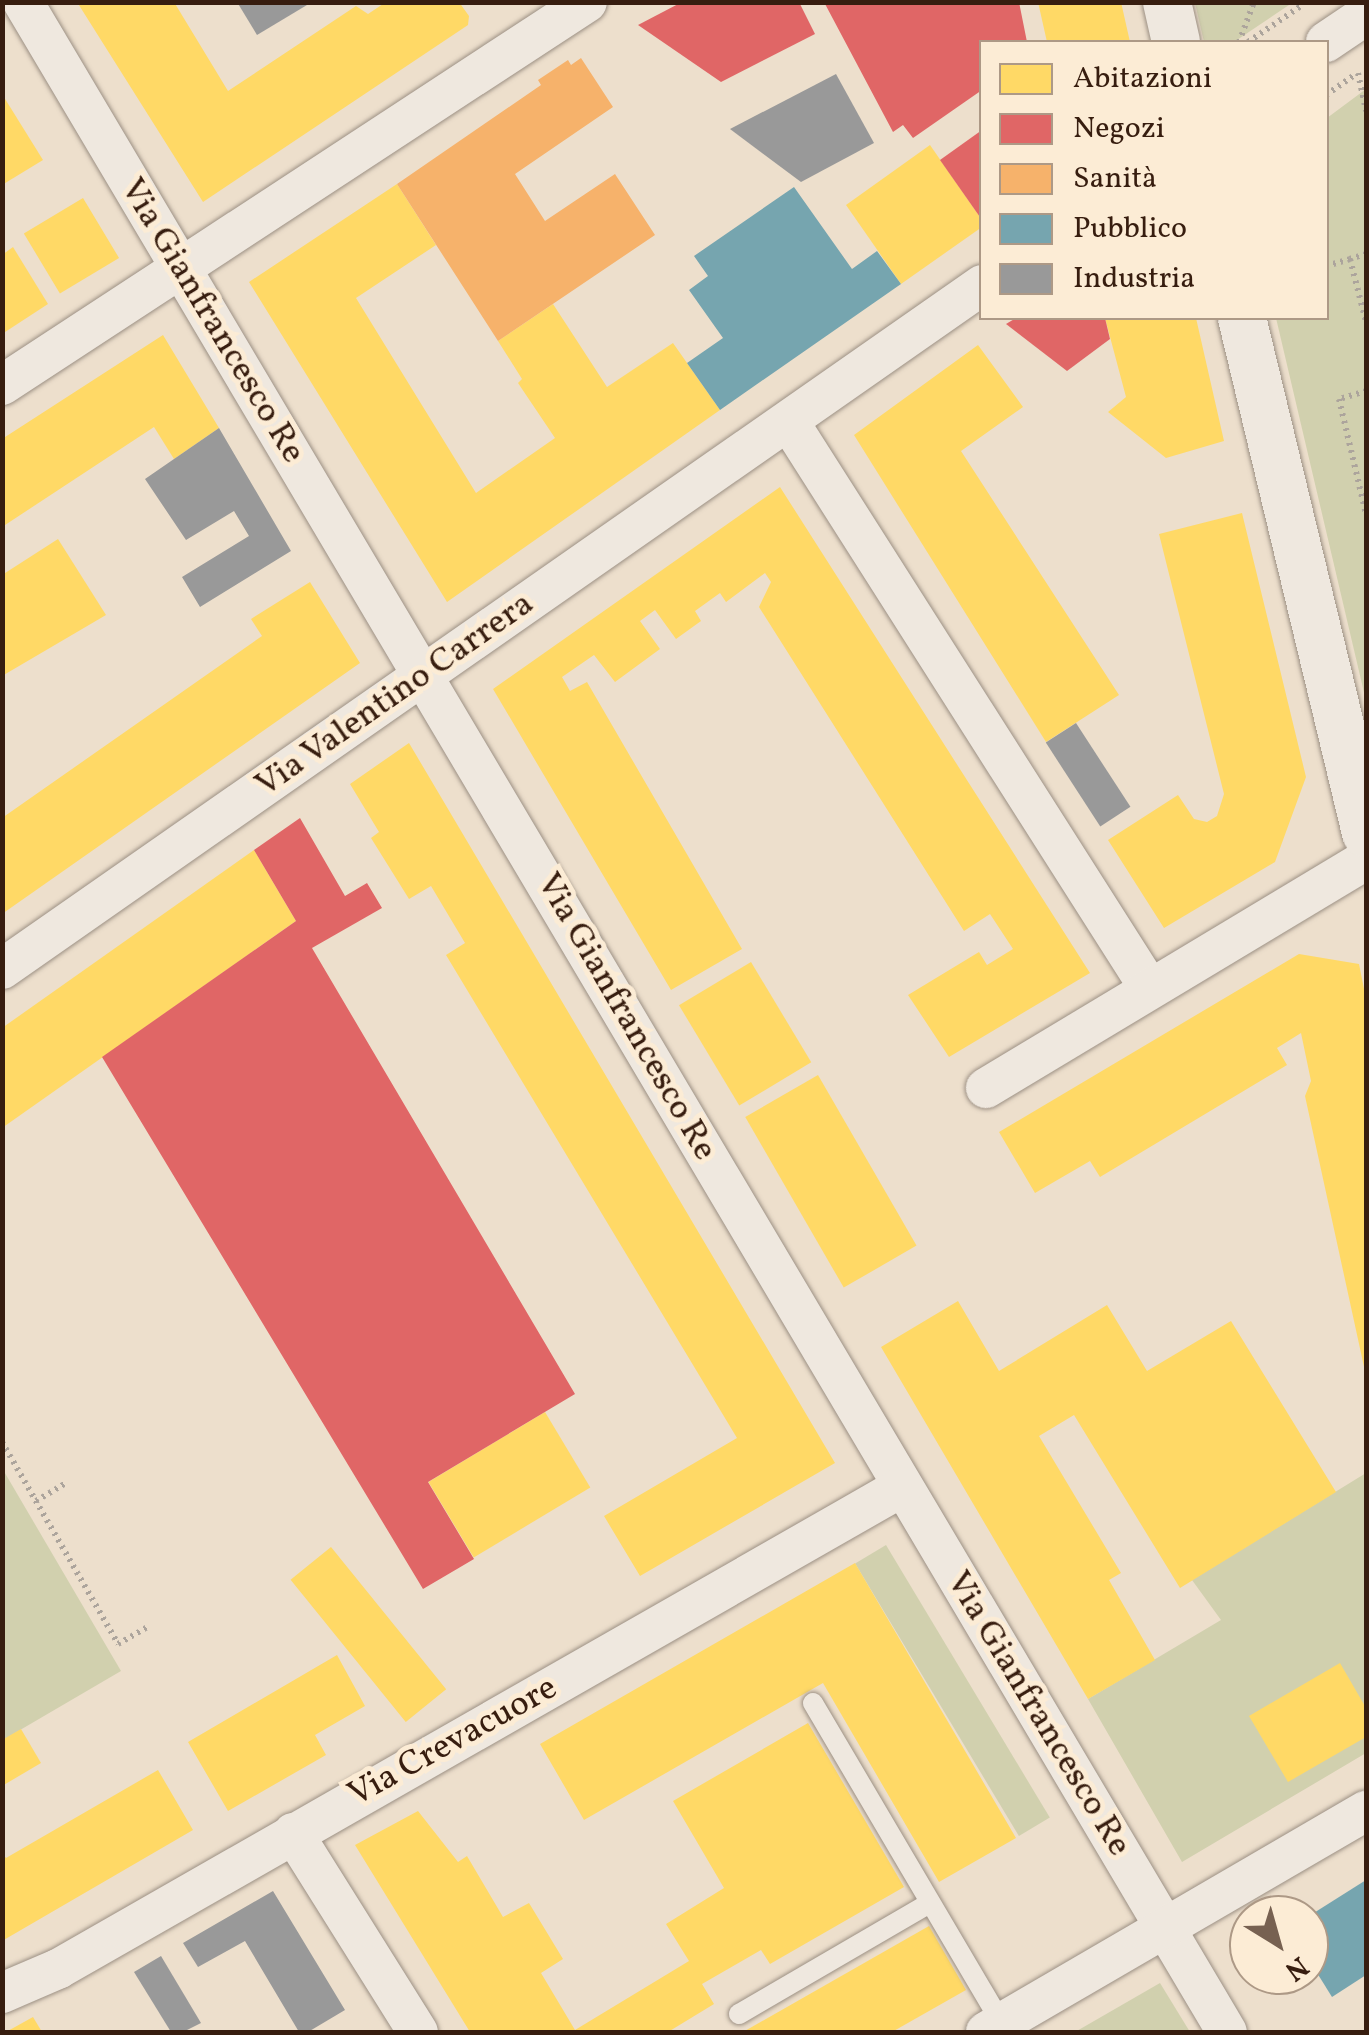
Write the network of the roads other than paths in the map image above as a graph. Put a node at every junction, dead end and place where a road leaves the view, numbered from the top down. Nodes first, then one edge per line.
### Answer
1 (22, 2) edge
2 (587, 2) edge
3 (1167, 2) edge
4 (1366, 15) edge
5 (1176, 40) edge
6 (1329, 40) edge
7 (181, 269) junction
8 (979, 287) edge
9 (1242, 320) edge
10 (2, 386) edge
11 (789, 422) junction
12 (425, 674) junction
13 (1366, 833) edge
14 (1366, 860) edge
15 (2, 969) edge
16 (1150, 990) junction
17 (986, 1088) dead end
18 (902, 1487) junction
19 (814, 1703) dead end
20 (1366, 1811) edge
21 (293, 1833) junction
22 (930, 1903) junction
23 (1166, 1928) junction
24 (2, 1994) edge
25 (739, 2014) dead end
26 (994, 2028) edge
27 (418, 2032) edge
28 (1227, 2032) edge

1 - 7 street, Via Gianfrancesco Re
2 - 7 street
3 - 5 street
4 - 6 street
7 - 10 street
7 - 12 street, Via Gianfrancesco Re
8 - 11 street, Via Valentino Carrera
9 - 13 street
11 - 12 street, Via Valentino Carrera
11 - 16 street
12 - 15 street, Via Valentino Carrera
12 - 18 street, Via Gianfrancesco Re
14 - 16 street
16 - 17 street
18 - 21 street, Via Crevacuore
18 - 23 street, Via Gianfrancesco Re
19 - 22 lane
20 - 23 street
21 - 24 street, Via Crevacuore
21 - 27 street
22 - 25 lane
22 - 26 lane
23 - 26 street
23 - 28 street, Via Gianfrancesco Re

